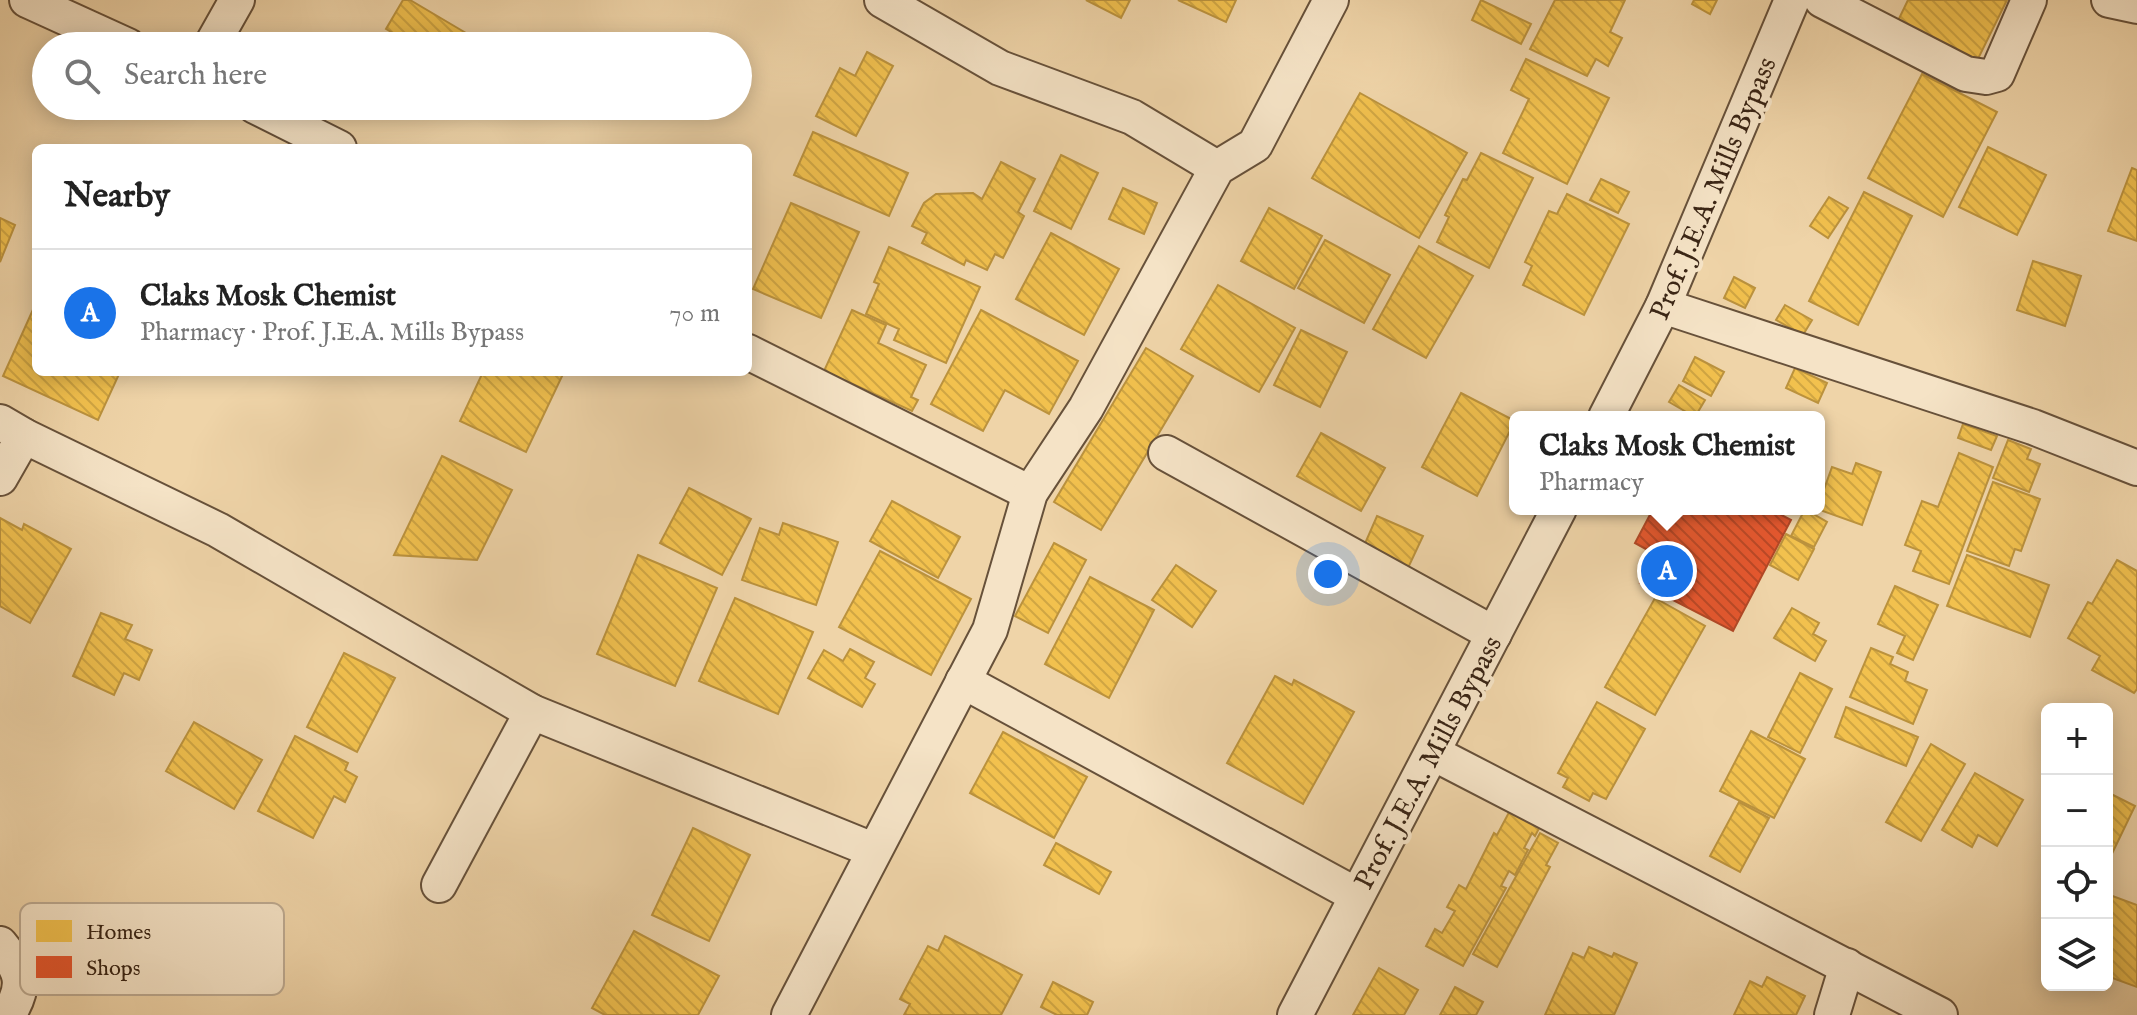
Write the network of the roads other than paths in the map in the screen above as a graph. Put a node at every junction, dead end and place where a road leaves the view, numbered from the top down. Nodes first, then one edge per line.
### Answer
1 (27, 0) edge
2 (237, 0) edge
3 (882, 0) edge
4 (1331, 0) edge
5 (2029, 0) edge
6 (2109, 0) edge
7 (1798, 1) edge
8 (2137, 6) edge
9 (97, 32) edge
10 (219, 32) edge
11 (283, 120) edge
12 (331, 144) edge
13 (1217, 168) junction
14 (1663, 306) junction
15 (752, 354) edge
16 (1609, 411) edge
17 (12, 429) edge
18 (1166, 453) dead end
19 (2137, 468) edge
20 (0, 478) edge
21 (1030, 493) junction
22 (1556, 515) edge
23 (1494, 634) junction
24 (963, 681) junction
25 (532, 712) junction
26 (1433, 753) junction
27 (873, 850) junction
28 (439, 885) dead end
29 (1356, 895) junction
30 (0, 944) edge
31 (1847, 966) junction
32 (20, 976) edge
33 (20, 990) edge
34 (8, 1015) edge
35 (789, 1015) edge
36 (1295, 1015) edge
37 (1832, 1015) edge
38 (1940, 1015) edge

1 - 9 street
2 - 10 street
3 - 13 street
4 - 13 street
5 - 7 street
6 - 8 street
7 - 14 street, Prof. J.E.A. Mills Bypass
11 - 12 street
13 - 21 street
14 - 16 street, Prof. J.E.A. Mills Bypass
14 - 19 street
15 - 21 street
17 - 20 street
17 - 25 street
18 - 23 street
21 - 24 street
22 - 23 street, Prof. J.E.A. Mills Bypass
23 - 26 street, Prof. J.E.A. Mills Bypass
24 - 27 street
24 - 29 street
25 - 27 street
25 - 28 street
26 - 29 street, Prof. J.E.A. Mills Bypass
26 - 31 street
27 - 35 street
29 - 36 street, Prof. J.E.A. Mills Bypass
30 - 32 street
31 - 37 street
31 - 38 street
33 - 34 street

